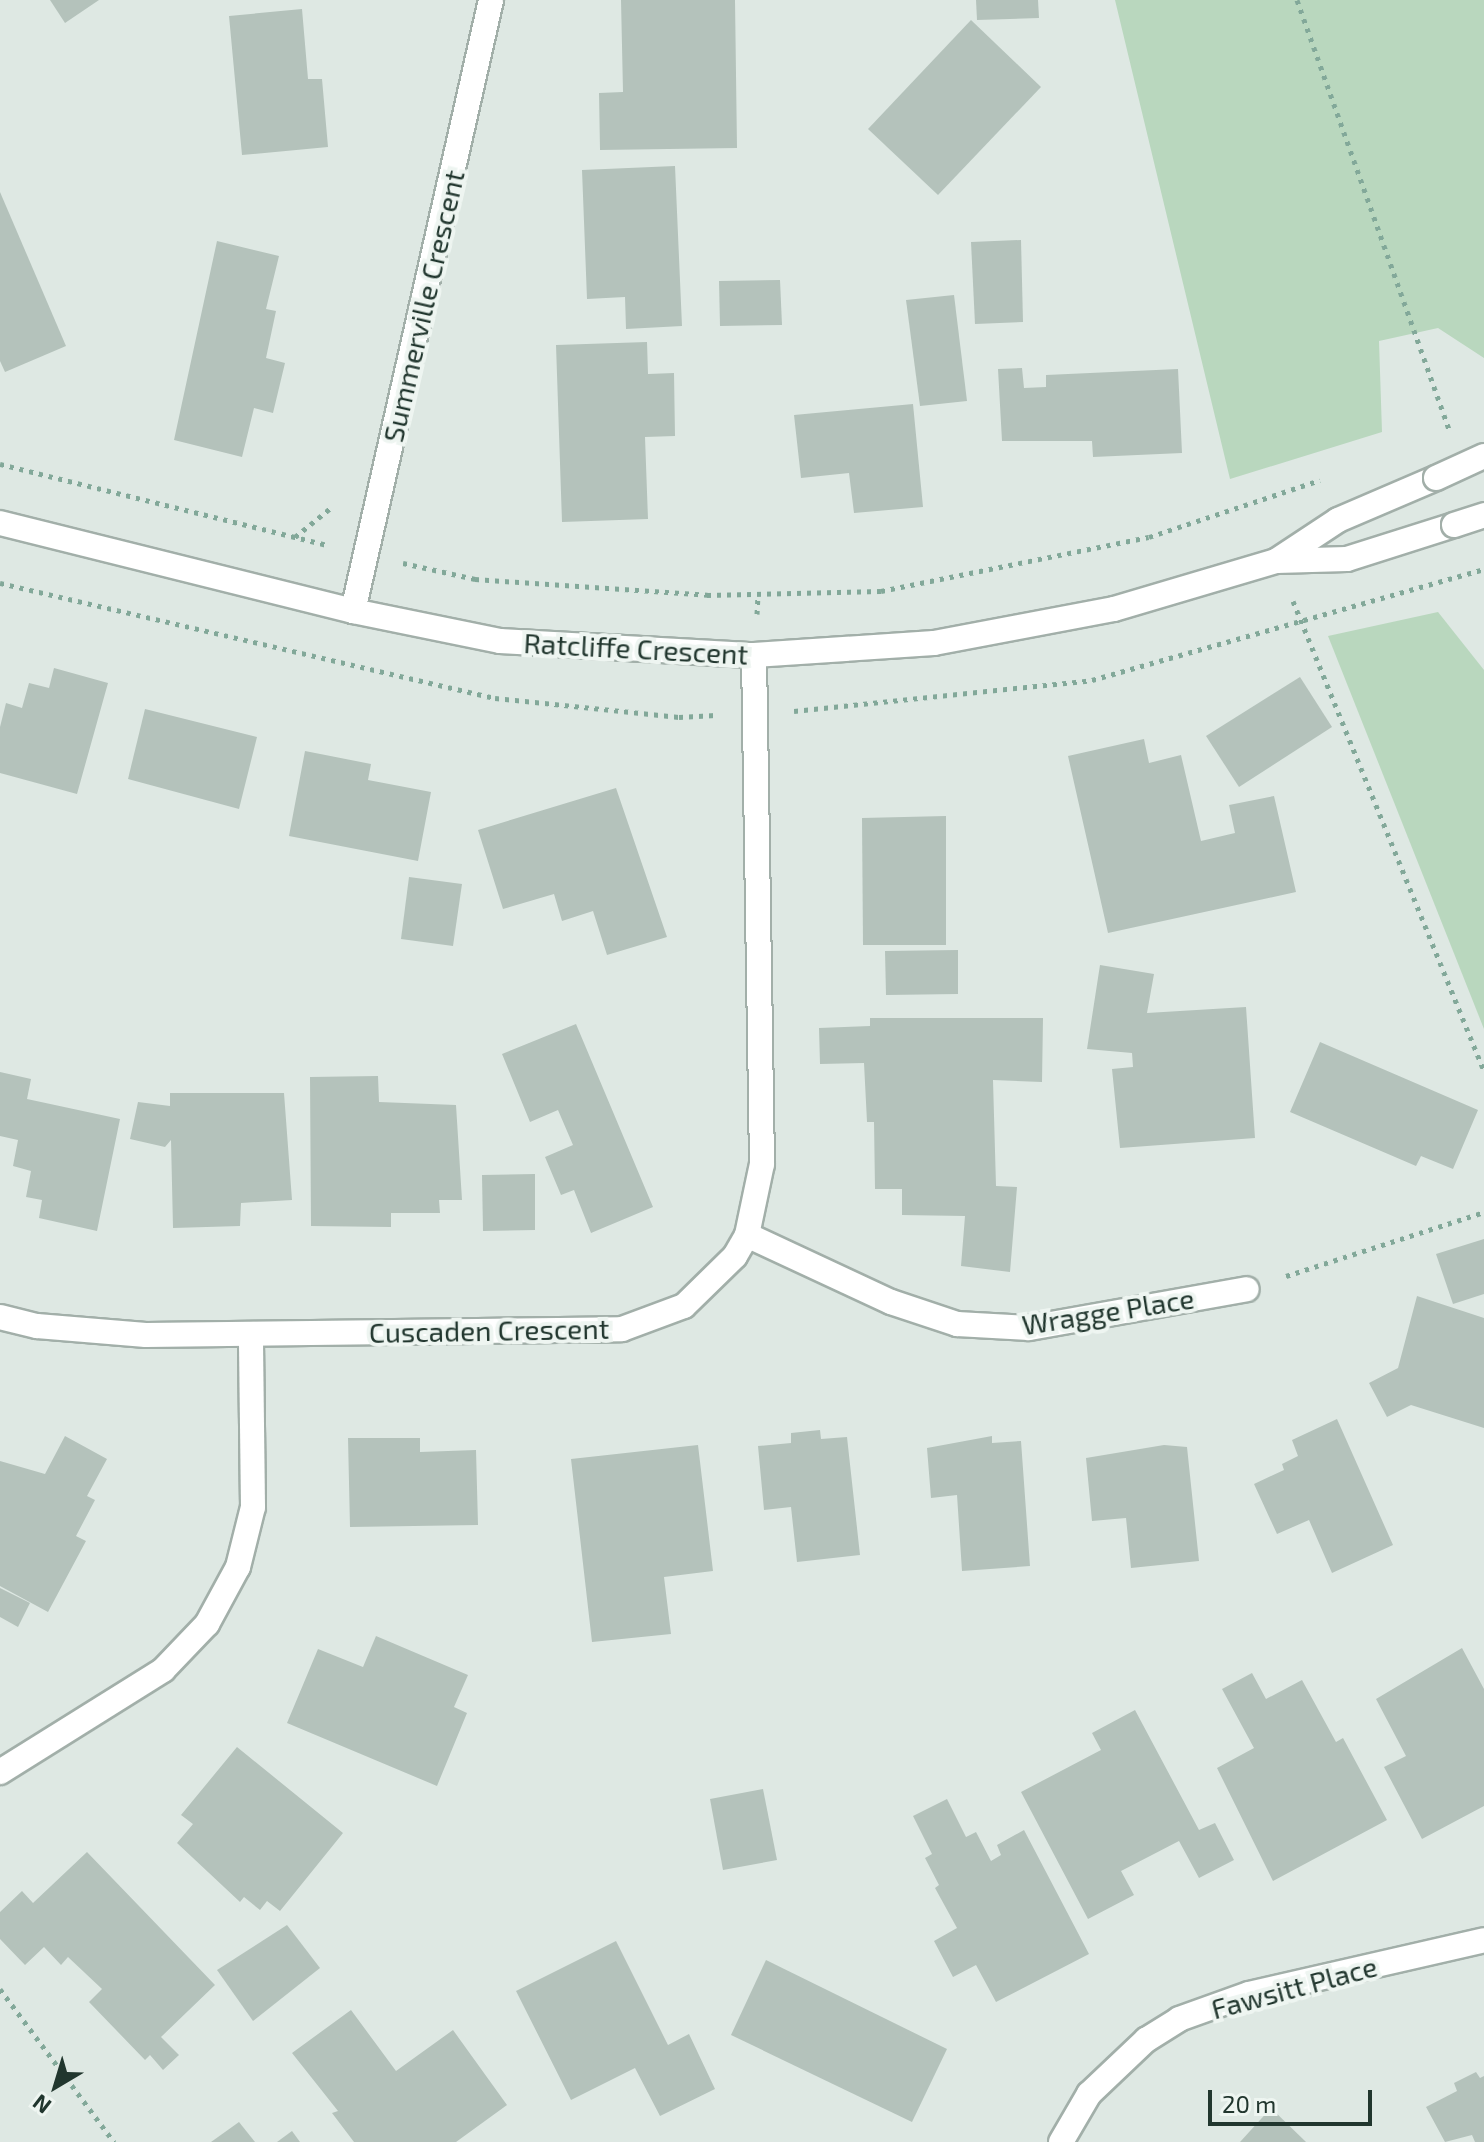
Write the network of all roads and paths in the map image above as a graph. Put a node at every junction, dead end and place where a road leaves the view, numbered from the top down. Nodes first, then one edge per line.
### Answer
1 (491, 0) edge
2 (1297, 0) edge
3 (1452, 435) dead end
4 (1484, 456) edge
5 (0, 464) edge
6 (1335, 476) dead end
7 (1484, 515) edge
8 (0, 523) edge
9 (263, 530) dead end
10 (1276, 561) junction
11 (1484, 569) edge
12 (475, 579) dead end
13 (0, 583) edge
14 (353, 611) junction
15 (1301, 621) junction
16 (754, 655) junction
17 (841, 709) dead end
18 (679, 717) dead end
19 (1484, 1071) edge
20 (1484, 1212) edge
21 (747, 1235) junction
22 (1247, 1289) joint
23 (0, 1317) edge
24 (251, 1334) junction
25 (0, 1772) edge
26 (1484, 1940) edge
27 (0, 1989) edge
28 (114, 2142) edge
29 (1061, 2142) edge

1 - 14 street, Summerville Crescent
2 - 3 path
4 - 10 street, Ratcliffe Crescent, bridge
5 - 9 path
6 - 12 path
7 - 10 street, Ratcliffe Crescent, bridge
8 - 14 street, Ratcliffe Crescent
10 - 16 street, Ratcliffe Crescent
11 - 15 path
13 - 18 path
14 - 16 street, Ratcliffe Crescent
15 - 17 path
15 - 19 path
16 - 21 street, Cuscaden Crescent
20 - 22 path
21 - 22 street, Wragge Place
21 - 24 street, Cuscaden Crescent
23 - 24 street, Cuscaden Crescent
24 - 25 street
26 - 29 street, Fawsitt Place
27 - 28 path

